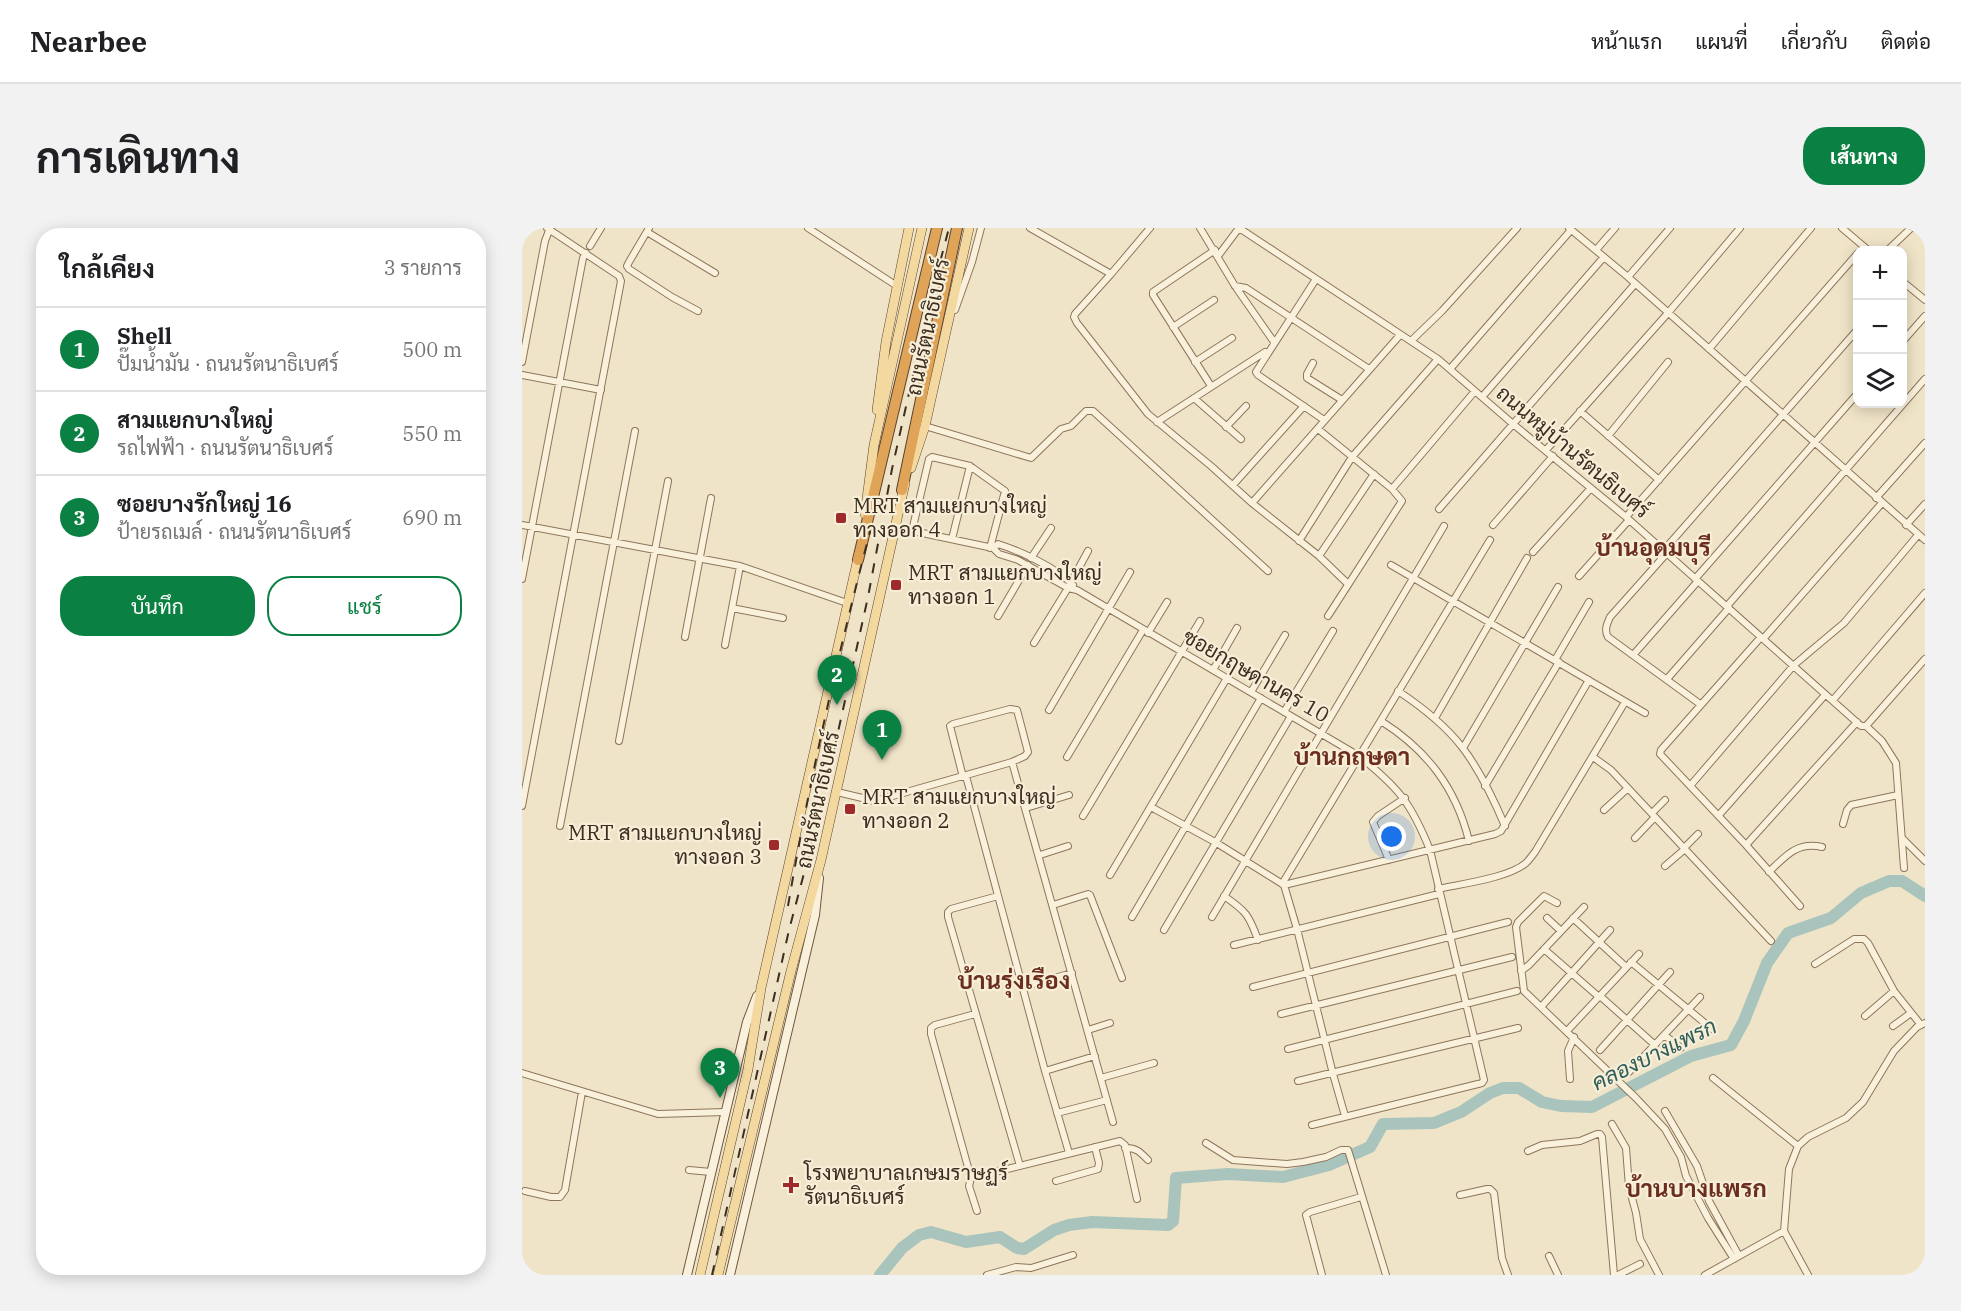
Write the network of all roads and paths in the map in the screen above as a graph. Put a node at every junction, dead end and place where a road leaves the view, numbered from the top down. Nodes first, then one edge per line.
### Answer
1 (548, 228) edge
2 (601, 228) edge
3 (808, 228) edge
4 (909, 228) edge
5 (922, 228) edge
6 (937, 228) edge
7 (957, 228) edge
8 (969, 228) edge
9 (981, 228) edge
10 (1030, 228) edge
11 (1149, 228) edge
12 (1200, 228) edge
13 (1239, 228) edge
14 (1517, 228) edge
15 (1615, 228) edge
16 (1670, 228) edge
17 (1740, 228) edge
18 (1811, 228) edge
19 (1911, 228) edge
20 (1921, 228) edge
21 (1570, 229) edge
22 (1847, 229) edge
23 (648, 230) edge
24 (1925, 231) edge
25 (590, 246) dead end
26 (1859, 246) edge
27 (1892, 246) edge
28 (1596, 250) junction
29 (586, 253) junction
30 (1216, 253) junction
31 (1603, 258) junction
32 (1853, 260) edge
33 (715, 273) dead end
34 (1112, 274) junction
35 (1628, 278) junction
36 (1316, 279) junction
37 (1635, 284) junction
38 (1907, 285) edge
39 (897, 286) junction
40 (1235, 286) junction
41 (1214, 300) dead end
42 (1925, 300) edge
43 (698, 311) dead end
44 (1668, 313) junction
45 (1925, 316) edge
46 (1290, 318) junction
47 (1173, 327) junction
48 (1853, 334) edge
49 (1400, 335) junction
50 (1907, 336) edge
51 (944, 338) junction
52 (1232, 338) dead end
53 (1412, 341) junction
54 (1274, 342) junction
55 (1709, 349) junction
56 (1269, 350) junction
57 (1438, 359) junction
58 (522, 362) edge
59 (1195, 362) junction
60 (1668, 362) dead end
61 (1313, 363) dead end
62 (1369, 369) junction
63 (1450, 369) junction
64 (522, 375) edge
65 (1925, 379) edge
66 (1745, 381) junction
67 (560, 382) junction
68 (1211, 386) junction
69 (601, 390) junction
70 (1475, 391) junction
71 (1482, 397) junction
72 (1194, 398) junction
73 (1853, 398) edge
74 (1342, 400) junction
75 (1246, 406) dead end
76 (1304, 406) junction
77 (1580, 411) junction
78 (1783, 414) junction
79 (1324, 420) junction
80 (1157, 422) junction
81 (1513, 424) junction
82 (925, 426) junction
83 (1226, 427) junction
84 (1318, 429) junction
85 (635, 431) dead end
86 (1608, 436) junction
87 (1241, 439) dead end
88 (1814, 442) junction
89 (1925, 443) edge
90 (874, 445) junction
91 (1546, 450) junction
92 (1553, 456) junction
93 (1352, 457) junction
94 (970, 466) junction
95 (1845, 471) junction
96 (1374, 474) junction
97 (1659, 480) junction
98 (668, 481) dead end
99 (1233, 485) junction
100 (1591, 488) junction
101 (1392, 489) junction
102 (902, 490) junction
103 (711, 498) dead end
104 (1876, 498) junction
105 (1252, 503) junction
106 (1882, 503) junction
107 (1925, 504) edge
108 (1439, 509) dead end
109 (1628, 519) junction
110 (522, 525) edge
111 (1493, 525) dead end
112 (1906, 525) junction
113 (1444, 526) dead end
114 (532, 527) junction
115 (894, 527) junction
116 (1050, 528) dead end
117 (912, 531) junction
118 (573, 535) junction
119 (1918, 535) junction
120 (952, 539) junction
121 (1490, 540) dead end
122 (1925, 540) edge
123 (1299, 541) junction
124 (614, 543) junction
125 (991, 548) junction
126 (654, 550) junction
127 (1088, 551) dead end
128 (1665, 551) junction
129 (1533, 552) dead end
130 (1318, 556) junction
131 (700, 558) junction
132 (1031, 558) junction
133 (1527, 558) dead end
134 (858, 560) junction
135 (1028, 565) junction
136 (1391, 565) dead end
137 (740, 566) junction
138 (1268, 571) dead end
139 (1130, 572) dead end
140 (1579, 576) dead end
141 (1413, 577) junction
142 (522, 579) edge
143 (1696, 580) junction
144 (1348, 584) junction
145 (1069, 585) junction
146 (1558, 587) dead end
147 (1925, 593) edge
148 (1452, 601) junction
149 (1167, 602) dead end
150 (1589, 602) dead end
151 (847, 603) junction
152 (1728, 607) junction
153 (732, 608) junction
154 (1109, 609) junction
155 (998, 616) dead end
156 (1328, 616) dead end
157 (783, 618) dead end
158 (1200, 621) dead end
159 (1490, 622) junction
160 (1237, 628) dead end
161 (1145, 631) junction
162 (1333, 631) dead end
163 (1285, 635) dead end
164 (685, 637) dead end
165 (1762, 638) junction
166 (1034, 643) dead end
167 (1525, 643) junction
168 (725, 645) dead end
169 (1183, 652) junction
170 (1634, 654) junction
171 (1925, 659) edge
172 (1557, 661) junction
173 (1794, 665) junction
174 (1213, 670) junction
175 (1227, 678) junction
176 (1667, 679) junction
177 (1589, 680) junction
178 (1398, 691) junction
179 (1251, 692) junction
180 (1825, 695) junction
181 (1261, 698) junction
182 (1833, 700) junction
183 (1625, 702) junction
184 (1700, 704) junction
185 (1049, 710) dead end
186 (1284, 712) junction
187 (1645, 713) dead end
188 (1291, 716) junction
189 (1435, 718) junction
190 (1381, 721) junction
191 (1857, 722) junction
192 (1866, 726) junction
193 (1321, 733) junction
194 (620, 741) dead end
195 (1463, 748) junction
196 (1359, 756) junction
197 (1067, 757) dead end
198 (1593, 757) junction
199 (1012, 762) junction
200 (964, 776) junction
201 (1485, 786) junction
202 (1690, 786) junction
203 (1628, 788) junction
204 (837, 792) junction
205 (1069, 795) dead end
206 (1898, 795) junction
207 (1405, 798) junction
208 (1665, 800) dead end
209 (522, 806) edge
210 (1151, 807) junction
211 (1026, 808) junction
212 (1604, 810) dead end
213 (1654, 815) junction
214 (1719, 815) junction
215 (1083, 816) dead end
216 (1843, 824) dead end
217 (560, 826) dead end
218 (1186, 826) junction
219 (1505, 826) junction
220 (1698, 834) dead end
221 (1635, 838) dead end
222 (1902, 838) junction
223 (1469, 841) junction
224 (1215, 842) junction
225 (1746, 844) junction
226 (1068, 846) dead end
227 (1822, 847) dead end
228 (1684, 848) junction
229 (1430, 850) junction
230 (1040, 855) junction
231 (821, 860) junction
232 (1245, 860) junction
233 (1389, 860) junction
234 (1925, 861) edge
235 (1665, 866) dead end
236 (1904, 868) dead end
237 (1769, 872) junction
238 (1110, 875) dead end
239 (1283, 884) junction
240 (1439, 892) junction
241 (998, 896) junction
242 (1224, 896) junction
243 (1557, 903) dead end
244 (1053, 904) junction
245 (1800, 906) dead end
246 (1584, 907) dead end
247 (1132, 917) dead end
248 (1212, 917) dead end
249 (1547, 918) dead end
250 (1573, 918) junction
251 (1508, 922) dead end
252 (1297, 929) junction
253 (1164, 930) dead end
254 (1610, 930) dead end
255 (1561, 931) junction
256 (1450, 938) junction
257 (1257, 940) junction
258 (1771, 941) dead end
259 (1599, 943) junction
260 (1234, 945) dead end
261 (1544, 949) junction
262 (1639, 954) dead end
263 (1512, 957) dead end
264 (1815, 964) dead end
265 (1629, 965) junction
266 (1458, 971) junction
267 (1521, 971) junction
268 (1670, 972) dead end
269 (1072, 973) junction
270 (1308, 973) junction
271 (1572, 974) junction
272 (1122, 978) dead end
273 (1659, 986) junction
274 (1023, 987) junction
275 (1253, 987) dead end
276 (761, 988) junction
277 (1517, 991) dead end
278 (1894, 991) junction
279 (1599, 997) junction
280 (1700, 997) dead end
281 (1466, 1004) junction
282 (1316, 1006) junction
283 (1541, 1007) junction
284 (1688, 1010) junction
285 (1911, 1012) junction
286 (975, 1014) junction
287 (1281, 1014) dead end
288 (1864, 1016) dead end
289 (1627, 1020) junction
290 (1110, 1023) dead end
291 (1923, 1024) edge
292 (1893, 1026) dead end
293 (1518, 1028) dead end
294 (1712, 1029) dead end
295 (1088, 1030) junction
296 (1567, 1031) junction
297 (1664, 1035) junction
298 (1475, 1037) junction
299 (1574, 1037) junction
300 (1324, 1039) junction
301 (1654, 1045) junction
302 (1681, 1048) dead end
303 (1288, 1049) dead end
304 (1600, 1050) dead end
305 (1095, 1056) junction
306 (1154, 1063) dead end
307 (1045, 1071) junction
308 (1629, 1072) dead end
309 (522, 1073) edge
310 (1333, 1074) junction
311 (1101, 1078) junction
312 (1713, 1078) dead end
313 (1570, 1079) dead end
314 (1298, 1081) dead end
315 (582, 1092) junction
316 (1107, 1100) junction
317 (1665, 1111) dead end
318 (725, 1112) junction
319 (1057, 1113) junction
320 (1345, 1116) junction
321 (1113, 1122) dead end
322 (1612, 1124) dead end
323 (1312, 1125) dead end
324 (1206, 1143) dead end
325 (1798, 1146) junction
326 (1095, 1147) junction
327 (1125, 1148) junction
328 (1528, 1151) dead end
329 (1069, 1153) junction
330 (1148, 1160) dead end
331 (1020, 1166) junction
332 (689, 1170) dead end
333 (711, 1172) junction
334 (970, 1178) junction
335 (1056, 1181) dead end
336 (525, 1191) dead end
337 (1460, 1195) dead end
338 (1361, 1197) junction
339 (1137, 1199) dead end
340 (977, 1212) dead end
341 (1784, 1231) junction
342 (695, 1240) junction
343 (1073, 1255) dead end
344 (1549, 1256) dead end
345 (1737, 1257) junction
346 (1640, 1264) dead end
347 (1032, 1272) edge
348 (681, 1275) edge
349 (687, 1275) edge
350 (700, 1275) edge
351 (718, 1275) edge
352 (732, 1275) edge
353 (987, 1275) edge
354 (1323, 1275) edge
355 (1386, 1275) edge
356 (1508, 1275) edge
357 (1558, 1275) edge
358 (1614, 1275) edge
359 (1618, 1275) edge
360 (1659, 1275) edge
361 (1706, 1275) edge
362 (1808, 1275) edge

1 - 29 street
1 - 58 street
2 - 25 street
3 - 39 street
4 - 39 main road
5 - 90 main road
6 - 134 highway
7 - 102 highway
8 - 51 main road, ถนนรัตนาธิเบศร์
9 - 51 street
10 - 34 street
11 - 34 street
12 - 30 street
13 - 30 street
13 - 36 street, ถนนหมู่บ้านรัตนธิเบศร์
14 - 53 street
15 - 28 street
16 - 35 street
17 - 44 street
18 - 55 street
19 - 27 street
20 - 24 street
21 - 28 street
21 - 63 street
22 - 26 street
23 - 33 street
23 - 43 street
28 - 31 street
29 - 67 street
29 - 69 street
30 - 40 street
30 - 47 street
31 - 35 street
31 - 71 street
32 - 66 street
34 - 80 street
35 - 37 street
36 - 46 street
36 - 49 street, ถนนหมู่บ้านรัตนธิเบศร์
37 - 44 street
37 - 81 street
38 - 42 street
39 - 90 main road
40 - 46 street
40 - 54 street
41 - 47 street
44 - 55 street
44 - 77 street
45 - 50 street
46 - 54 street
46 - 62 street
47 - 59 street
48 - 78 street
49 - 53 street, ถนนหมู่บ้านรัตนธิเบศร์
49 - 62 street
51 - 82 main road, ถนนรัตนาธิเบศร์
52 - 59 street
53 - 57 street, ถนนหมู่บ้านรัตนธิเบศร์
54 - 56 street
55 - 66 street
56 - 68 street
56 - 76 street
57 - 63 street, ถนนหมู่บ้านรัตนธิเบศร์
57 - 93 street
59 - 68 street
60 - 86 street
61 - 74 street
62 - 74 street
63 - 70 street, ถนนหมู่บ้านรัตนธิเบศร์
64 - 67 street
65 - 95 street
66 - 78 street
66 - 97 street
67 - 69 street
67 - 114 street
68 - 72 street
69 - 118 street
70 - 71 street, ถนนหมู่บ้านรัตนธิเบศร์
70 - 101 street
71 - 81 street, ถนนหมู่บ้านรัตนธิเบศร์
72 - 80 street
72 - 83 street
73 - 88 street
74 - 79 street
75 - 83 street
76 - 79 street
76 - 99 street
77 - 86 street
77 - 91 street
78 - 88 street
78 - 128 street
79 - 84 street
80 - 99 street
81 - 91 street, ถนนหมู่บ้านรัตนธิเบศร์
81 - 108 street
82 - 102 main road, ถนนรัตนาธิเบศร์
82 - 138 street
83 - 87 street
84 - 93 street
84 - 105 street
85 - 124 street
86 - 97 street
88 - 95 street
88 - 143 street
89 - 104 street
90 - 134 main road, ถนนรัตนาธิเบศร์
91 - 92 street, ถนนหมู่บ้านรัตนธิเบศร์
92 - 100 street, ถนนหมู่บ้านรัตนธิเบศร์
92 - 111 street
93 - 96 street
93 - 123 street
94 - 117 street
94 - 120 street
94 - 125 street
95 - 104 street
95 - 152 street
96 - 101 street
96 - 130 street
97 - 109 street
98 - 126 street
99 - 105 street
100 - 109 street, ถนนหมู่บ้านรัตนธิเบศร์
100 - 129 street
101 - 144 street
102 - 115 main road, ถนนรัตนาธิเบศร์
103 - 131 street
104 - 106 street
105 - 123 street
106 - 112 street
106 - 165 street
107 - 112 street
109 - 128 street, ถนนหมู่บ้านรัตนธิเบศร์
109 - 140 street
110 - 114 street
112 - 119 street
113 - 141 street
114 - 118 street
114 - 142 street
115 - 117 street, ซอยกฤษดานคร 10
115 - 204 main road, ถนนรัตนาธิเบศร์
116 - 132 street
117 - 120 street, ซอยกฤษดานคร 10
118 - 124 street
118 - 209 street
119 - 122 street
119 - 173 street
120 - 125 street, ซอยกฤษดานคร 10
121 - 148 street
123 - 130 street
124 - 126 street
124 - 217 street
125 - 132 street, ซอยกฤษดานคร 10
125 - 135 street, ซอยกฤษดานคร 10
126 - 131 street
126 - 194 street
127 - 145 street
128 - 143 street, ถนนหมู่บ้านรัตนธิเบศร์
128 - 170 street
130 - 144 street
131 - 137 street
131 - 164 street
132 - 145 street, ซอยกฤษดานคร 10
133 - 159 street
134 - 151 main road, ถนนรัตนาธิเบศร์
135 - 145 street, ซอยกฤษดานคร 10
135 - 155 street
136 - 141 street
137 - 151 street
137 - 153 street
139 - 154 street
141 - 148 street
141 - 193 street
143 - 152 street, ถนนหมู่บ้านรัตนธิเบศร์
143 - 170 street
144 - 156 street
145 - 154 street, ซอยกฤษดานคร 10
145 - 166 street
146 - 167 street
147 - 182 street
148 - 159 street
148 - 178 street
149 - 161 street
150 - 172 street
151 - 276 main road, ถนนรัตนาธิเบศร์
152 - 165 street, ถนนหมู่บ้านรัตนธิเบศร์
152 - 176 street
153 - 157 street
153 - 168 street
154 - 161 street, ซอยกฤษดานคร 10
154 - 185 street
158 - 169 street
159 - 167 street
159 - 189 street
160 - 174 street
161 - 169 street, ซอยกฤษดานคร 10
161 - 197 street
162 - 186 street
163 - 179 street
165 - 173 street, ถนนหมู่บ้านรัตนธิเบศร์
165 - 184 street
167 - 172 street
167 - 195 street
169 - 174 street, ซอยกฤษดานคร 10
169 - 215 street
170 - 176 street
171 - 192 street
172 - 177 street
172 - 201 street
173 - 180 street, ถนนหมู่บ้านรัตนธิเบศร์
173 - 202 street
174 - 175 street, ซอยกฤษดานคร 10
175 - 179 street, ซอยกฤษดานคร 10
175 - 210 street
176 - 184 street
177 - 183 street
177 - 219 street
178 - 189 street
178 - 190 street
179 - 181 street, ซอยกฤษดานคร 10
180 - 182 street, ถนนหมู่บ้านรัตนธิเบศร์
180 - 214 street
181 - 186 street, ซอยกฤษดานคร 10
181 - 218 street
182 - 191 street, ถนนหมู่บ้านรัตนธิเบศร์
183 - 187 street
183 - 198 street
184 - 202 street
186 - 188 street, ซอยกฤษดานคร 10
188 - 193 street, ซอยกฤษดานคร 10
188 - 224 street
189 - 195 street
190 - 196 street
190 - 223 street
191 - 192 street, ถนนหมู่บ้านรัตนธิเบศร์
191 - 225 street
192 - 206 street
193 - 196 street, ซอยกฤษดานคร 10
193 - 232 street
195 - 201 street
196 - 207 street, ซอยกฤษดานคร 10
196 - 239 street
198 - 203 street
198 - 240 street
199 - 200 street
199 - 200 street
199 - 211 street
200 - 204 street
200 - 241 street
201 - 219 street
202 - 214 street
203 - 212 street
203 - 213 street
204 - 231 main road, ถนนรัตนาธิเบศร์
205 - 211 street
206 - 216 street
206 - 222 street
207 - 229 street, ซอยกฤษดานคร 10
207 - 233 street
208 - 213 street
210 - 218 street
210 - 238 street
211 - 230 street
213 - 221 street
213 - 228 street
214 - 225 street
218 - 224 street
218 - 247 street
219 - 223 street
220 - 228 street
222 - 234 street
222 - 236 street
223 - 229 street
224 - 232 street
224 - 253 street
225 - 237 street
226 - 230 street
227 - 237 street
228 - 235 street
228 - 258 street
229 - 233 street
229 - 240 street, ซอยกฤษดานคร 10
230 - 244 street
231 - 351 main road
231 - 352 main road, ถนนรัตนาธิเบศร์
232 - 239 street
232 - 242 street
233 - 239 street
237 - 245 street
239 - 252 street
240 - 252 street
240 - 256 street, ซอยกฤษดานคร 10
241 - 274 street
241 - 286 street
242 - 248 street
242 - 257 street
243 - 267 street
244 - 269 street
244 - 272 street
246 - 250 street
249 - 255 street
250 - 255 street
250 - 259 street
251 - 256 street
252 - 257 street
252 - 270 street
254 - 259 street
255 - 261 street
256 - 266 street, ซอยกฤษดานคร 10
256 - 270 street
257 - 260 street
259 - 265 street
259 - 271 street
261 - 267 street
261 - 271 street
262 - 265 street
263 - 266 street
264 - 278 street
265 - 273 street
265 - 279 street
266 - 281 street, ซอยกฤษดานคร 10
266 - 282 street
267 - 283 street
268 - 273 street
269 - 274 street
269 - 295 street
270 - 275 street
270 - 282 street
271 - 279 street
271 - 283 street
273 - 284 street
273 - 289 street
274 - 307 street
276 - 318 main road, ถนนรัตนาธิเบศร์
276 - 350 main road, ถนนรัตนาธิเบศร์
277 - 281 street
278 - 285 street
278 - 288 street
279 - 289 street
279 - 296 street
280 - 284 street
281 - 298 street, ซอยกฤษดานคร 10
281 - 300 street
282 - 287 street
282 - 300 street
283 - 296 street
284 - 294 street
284 - 297 street
285 - 291 street
285 - 292 street
286 - 331 street
286 - 334 street
289 - 301 street
289 - 304 street
290 - 295 street
291 - 325 street
293 - 298 street
295 - 305 street
296 - 299 street
297 - 301 street
297 - 302 street
298 - 310 street
298 - 320 street, ซอยกฤษดานคร 10
299 - 313 street
299 - 345 street
300 - 303 street
300 - 310 street
301 - 308 street
305 - 307 street
305 - 311 street
306 - 311 street
307 - 319 street
309 - 315 street
310 - 314 street
310 - 320 street
311 - 316 street
312 - 325 street
315 - 318 street
315 - 336 street
316 - 319 street
316 - 321 street
317 - 345 street
318 - 333 main road, ถนนรัตนาธิเบศร์
319 - 329 street
320 - 323 street
322 - 360 street
324 - 338 street
325 - 341 street
326 - 327 street
326 - 329 street
326 - 335 street
327 - 330 street
327 - 339 street
328 - 358 street
329 - 331 street
331 - 334 street
332 - 333 street
333 - 342 main road, ถนนรัตนาธิเบศร์
334 - 340 street
337 - 356 street
338 - 354 street
338 - 355 street
341 - 345 street
341 - 362 street
342 - 348 main road
342 - 349 main road, ถนนรัตนาธิเบศร์
343 - 347 street
344 - 357 street
345 - 361 street
346 - 359 street
347 - 353 street

